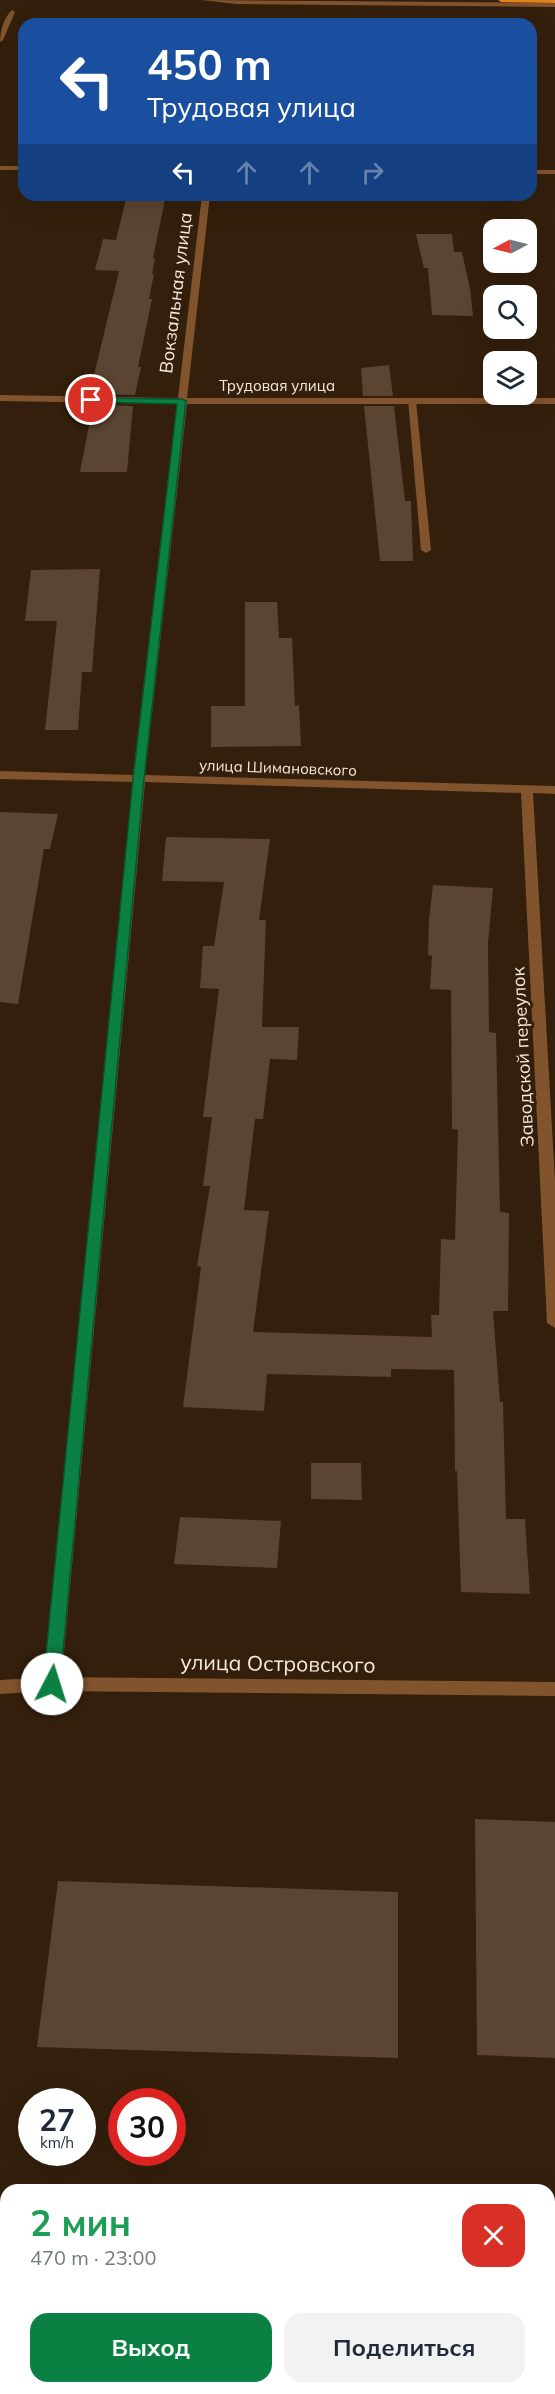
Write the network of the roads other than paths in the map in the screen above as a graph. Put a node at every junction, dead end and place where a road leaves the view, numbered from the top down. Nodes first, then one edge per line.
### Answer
1 (204, 0) edge
2 (501, 0) edge
3 (555, 1) edge
4 (555, 5) edge
5 (12, 12) dead end
6 (0, 40) edge
7 (0, 168) edge
8 (18, 168) edge
9 (537, 172) edge
10 (555, 172) edge
11 (205, 201) edge
12 (0, 398) edge
13 (182, 401) junction
14 (411, 401) junction
15 (555, 401) edge
16 (426, 550) dead end
17 (0, 775) edge
18 (139, 779) junction
19 (527, 790) junction
20 (555, 790) edge
21 (555, 1323) edge
22 (52, 1684) junction
23 (0, 1687) edge
24 (555, 1689) edge

1 - 4 street
2 - 3 main road
5 - 6 street
7 - 8 street
9 - 10 street
11 - 13 street, Вокзальная улица
12 - 13 street, Трудовая улица
13 - 14 street, Трудовая улица
13 - 18 street, Вокзальная улица
14 - 15 street, Трудовая улица
14 - 16 street
17 - 18 street, улица Шимановского
18 - 19 street, улица Шимановского
18 - 22 street, Вокзальная улица
19 - 20 street, улица Шимановского
19 - 21 street, Заводской переулок
22 - 23 street, улица Островского
22 - 24 street, улица Островского

